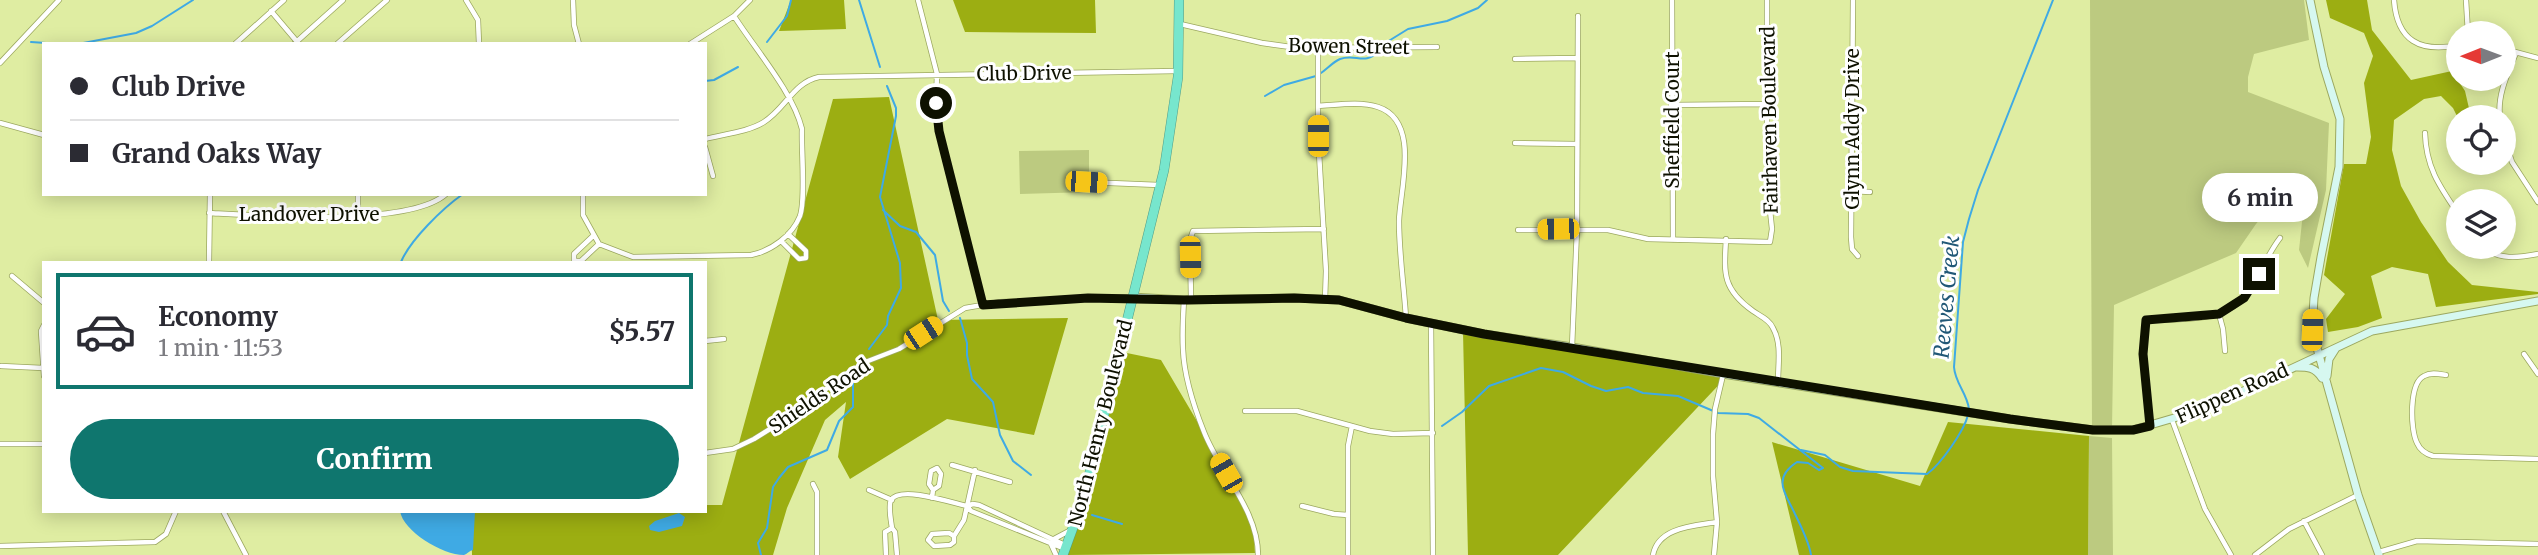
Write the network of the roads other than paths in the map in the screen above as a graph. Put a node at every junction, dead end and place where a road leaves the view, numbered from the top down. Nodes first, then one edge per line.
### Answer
1 (59, 0) edge
2 (284, 0) edge
3 (343, 0) edge
4 (387, 0) edge
5 (466, 0) edge
6 (573, 0) edge
7 (750, 0) edge
8 (918, 0) edge
9 (1179, 0) edge
10 (1672, 0) edge
11 (1767, 0) edge
12 (1853, 0) edge
13 (2310, 0) edge
14 (2394, 0) edge
15 (2466, 0) edge
16 (271, 11) junction
17 (734, 16) junction
18 (1578, 16) dead end
19 (2467, 21) edge
20 (1180, 24) junction
21 (237, 42) edge
22 (296, 42) edge
23 (298, 42) edge
24 (339, 42) edge
25 (479, 42) edge
26 (578, 42) edge
27 (693, 42) edge
28 (1437, 47) dead end
29 (2446, 48) edge
30 (1318, 49) junction
31 (2516, 53) edge
32 (1576, 58) junction
33 (2538, 58) edge
34 (1515, 59) dead end
35 (0, 63) edge
36 (1178, 71) junction
37 (937, 74) junction
38 (789, 98) junction
39 (1767, 104) junction
40 (1671, 105) junction
41 (1318, 106) junction
42 (0, 122) edge
43 (2425, 133) dead end
44 (42, 134) edge
45 (707, 138) edge
46 (1515, 144) dead end
47 (1576, 144) junction
48 (707, 154) edge
49 (2516, 168) edge
50 (713, 176) dead end
51 (1086, 182) dead end
52 (1160, 185) junction
53 (1852, 191) junction
54 (1870, 192) dead end
55 (2446, 195) edge
56 (209, 196) edge
57 (358, 196) edge
58 (443, 196) edge
59 (583, 196) edge
60 (2538, 202) edge
61 (209, 213) junction
62 (358, 215) junction
63 (1324, 229) junction
64 (1577, 229) junction
65 (1518, 230) dead end
66 (788, 234) junction
67 (593, 236) junction
68 (2280, 238) dead end
69 (1726, 239) junction
70 (1673, 240) junction
71 (781, 241) junction
72 (599, 244) junction
73 (2538, 254) edge
74 (1858, 256) dead end
75 (2516, 257) edge
76 (209, 261) edge
77 (12, 276) dead end
78 (1132, 297) junction
79 (1188, 300) junction
80 (1325, 300) junction
81 (42, 301) edge
82 (2538, 301) edge
83 (983, 305) junction
84 (2219, 314) junction
85 (1406, 318) junction
86 (1431, 324) junction
87 (42, 329) edge
88 (724, 339) dead end
89 (707, 341) edge
90 (1572, 347) junction
91 (2337, 347) junction
92 (42, 350) edge
93 (2225, 351) dead end
94 (2524, 354) dead end
95 (2317, 355) junction
96 (1, 366) edge
97 (2292, 367) junction
98 (42, 368) edge
99 (1723, 374) junction
100 (2446, 374) dead end
101 (2538, 374) edge
102 (1778, 382) junction
103 (2327, 384) junction
104 (1245, 411) dead end
105 (2172, 420) junction
106 (1352, 426) junction
107 (2150, 426) junction
108 (1433, 433) junction
109 (0, 444) edge
110 (42, 444) edge
111 (707, 453) edge
112 (2538, 459) edge
113 (952, 465) dead end
114 (975, 470) junction
115 (1010, 481) dead end
116 (813, 484) dead end
117 (869, 490) dead end
118 (933, 490) junction
119 (2358, 495) junction
120 (932, 498) junction
121 (892, 500) junction
122 (967, 506) junction
123 (1302, 506) dead end
124 (175, 513) edge
125 (224, 513) edge
126 (1348, 514) junction
127 (2304, 521) junction
128 (1717, 522) junction
129 (1074, 527) junction
130 (891, 528) junction
131 (954, 536) junction
132 (1049, 540) junction
133 (2538, 544) edge
134 (0, 546) edge
135 (1065, 550) edge
136 (2378, 553) edge
137 (246, 555) edge
138 (817, 555) edge
139 (886, 555) edge
140 (897, 555) edge
141 (1056, 555) edge
142 (1258, 555) edge
143 (1348, 555) edge
144 (1433, 555) edge
145 (1653, 555) edge
146 (1714, 555) edge
147 (2231, 555) edge
148 (2255, 555) edge
149 (2322, 555) edge

1 - 35 street
2 - 16 street
3 - 23 street
4 - 24 street
5 - 25 street
6 - 26 street
7 - 17 street
8 - 37 street
9 - 20 highway, North Henry Boulevard
10 - 40 street, Sheffield Court
11 - 39 street, Fairhaven Boulevard
12 - 53 street, Glynn Addy Drive
13 - 95 street
14 - 29 street
15 - 19 street
16 - 21 street
16 - 22 street
17 - 27 street
17 - 38 street
18 - 32 street
20 - 30 street, Bowen Street
20 - 36 highway, North Henry Boulevard
28 - 30 street, Bowen Street
30 - 41 street
31 - 33 street
32 - 34 street
32 - 47 street
36 - 37 street, Club Drive
36 - 52 highway, North Henry Boulevard
37 - 38 street, Club Drive
37 - 83 street
38 - 45 street, Club Drive
38 - 66 street
39 - 40 street
39 - 69 street, Fairhaven Boulevard
40 - 70 street, Sheffield Court
41 - 63 street
41 - 85 street
42 - 44 street
43 - 55 street
46 - 47 street
47 - 64 street
48 - 50 street
49 - 60 street
51 - 52 street
52 - 78 highway, North Henry Boulevard
53 - 54 street
53 - 74 street, Glynn Addy Drive
56 - 61 street
57 - 62 street
58 - 62 street, Landover Drive
59 - 67 street
61 - 62 street, Landover Drive
61 - 76 street
63 - 79 street
63 - 80 street
64 - 65 street
64 - 70 street
64 - 90 street
66 - 71 street
66 - 71 street
67 - 72 street
67 - 72 street
68 - 84 street
69 - 70 street
69 - 102 street
71 - 72 street
73 - 75 street
77 - 81 street
78 - 79 street, Flippen Road
78 - 83 street, Shields Road
78 - 129 highway, North Henry Boulevard
79 - 80 street, Flippen Road
79 - 142 street
80 - 85 street, Flippen Road
82 - 91 street, Flippen Road
83 - 111 street, Shields Road
84 - 93 street
84 - 107 street
85 - 86 street, Flippen Road
86 - 90 street, Flippen Road
86 - 108 street
87 - 92 street
88 - 89 street
90 - 99 street, Flippen Road
91 - 95 street, Flippen Road
91 - 103 street
94 - 101 street
95 - 97 street, Flippen Road
95 - 103 street
96 - 98 street
97 - 103 street
97 - 105 street, Flippen Road
99 - 102 street, Flippen Road
99 - 128 street
100 - 112 street
102 - 107 street, Flippen Road
103 - 119 street
104 - 106 street
105 - 107 street, Flippen Road
105 - 147 street
106 - 108 street
106 - 126 street
108 - 144 street
109 - 110 street
113 - 114 street
114 - 115 street
114 - 122 street
116 - 138 street
117 - 121 street
118 - 118 street
118 - 120 street
119 - 127 street
119 - 136 street
120 - 121 street
120 - 122 street
121 - 130 street
122 - 131 street
122 - 132 street
123 - 126 street
124 - 134 street
125 - 137 street
126 - 143 street
127 - 148 street
127 - 149 street
128 - 145 street
128 - 146 street
129 - 132 street
129 - 135 highway, North Henry Boulevard
130 - 139 street
130 - 140 street
131 - 131 street
132 - 135 street
132 - 141 street
133 - 136 street

